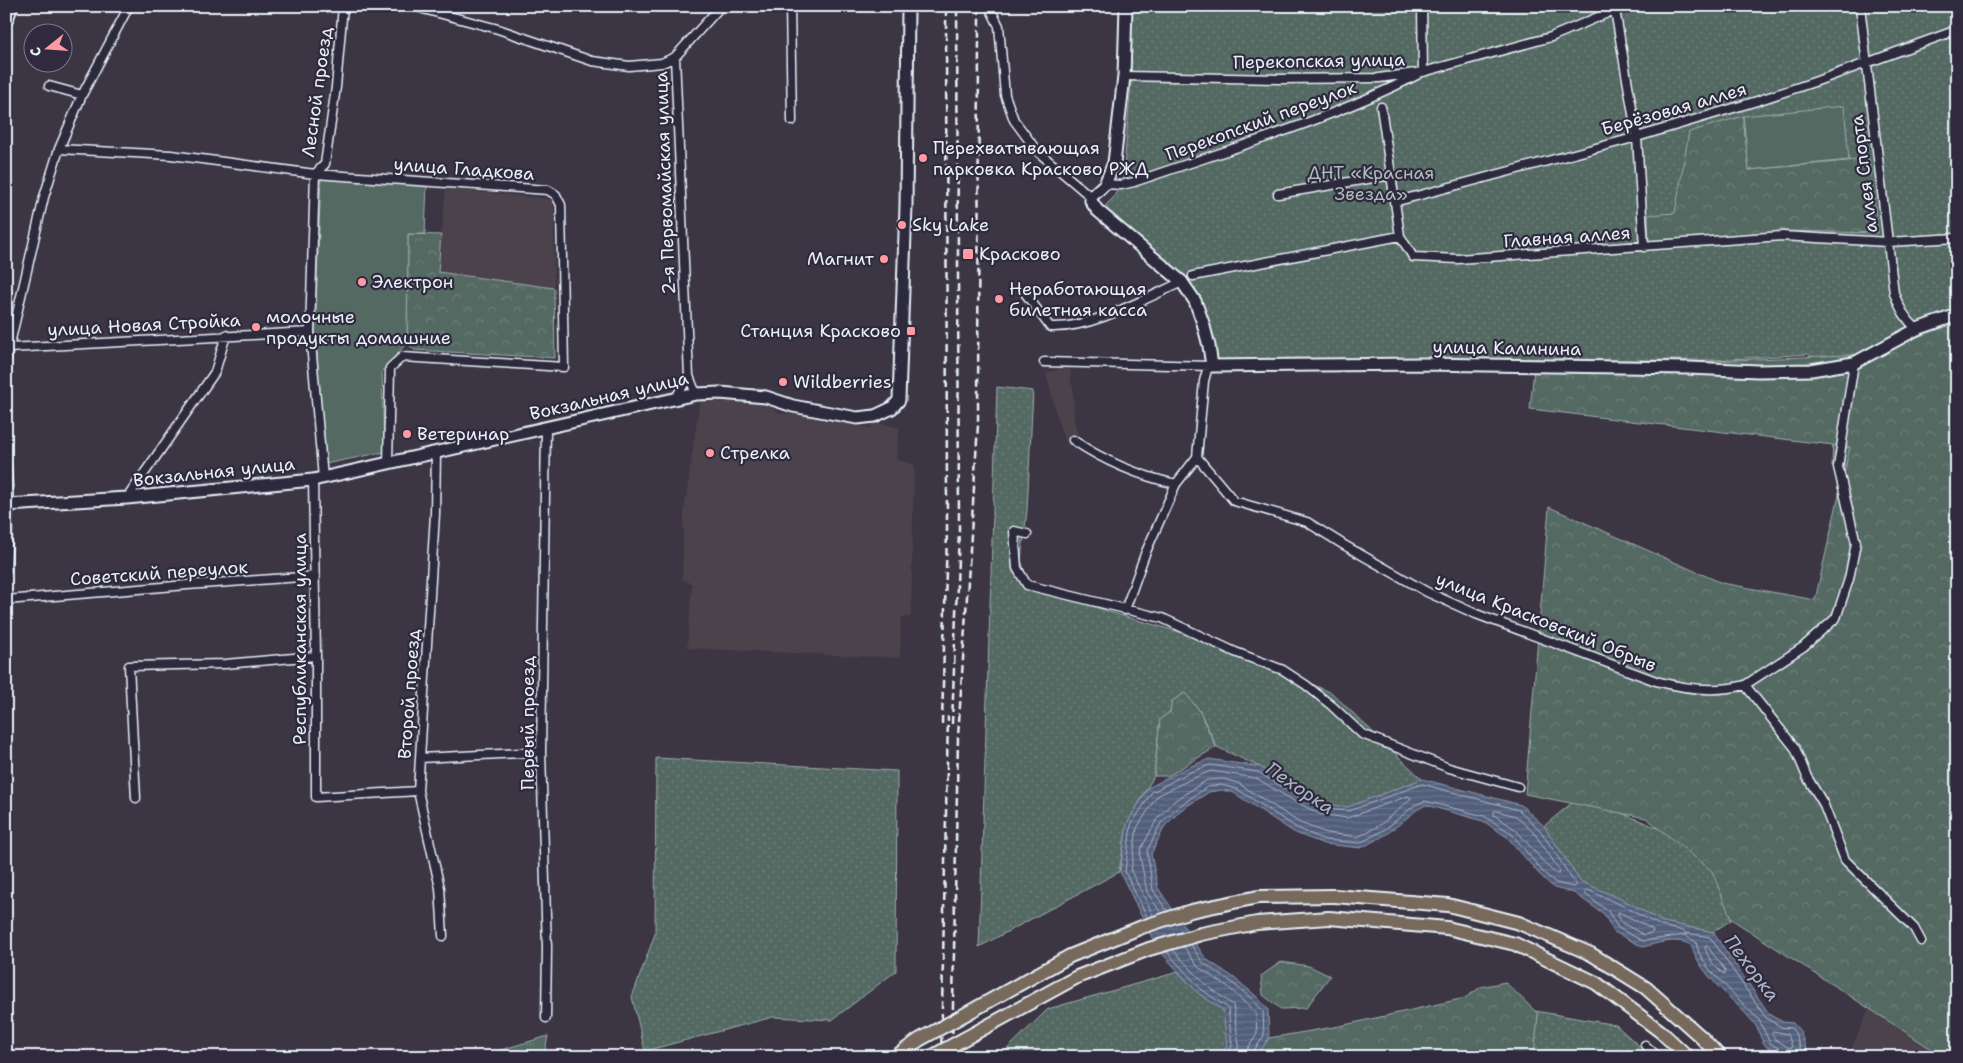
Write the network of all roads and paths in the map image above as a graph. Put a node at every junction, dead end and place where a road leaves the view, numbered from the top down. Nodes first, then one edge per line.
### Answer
1 (12, 6) edge
2 (129, 6) edge
3 (343, 6) edge
4 (412, 6) edge
5 (721, 6) edge
6 (789, 6) edge
7 (1126, 6) edge
8 (1422, 6) edge
9 (1624, 6) edge
10 (1860, 6) edge
11 (908, 7) edge
12 (989, 7) edge
13 (1614, 10) junction
14 (6, 21) edge
15 (1957, 30) edge
16 (675, 57) junction
17 (1866, 64) junction
18 (1423, 72) junction
19 (1124, 76) junction
20 (49, 86) dead end
21 (82, 95) junction
22 (1381, 107) dead end
23 (792, 121) dead end
24 (1637, 136) junction
25 (59, 149) junction
26 (315, 174) junction
27 (1391, 175) junction
28 (1105, 184) junction
29 (1278, 194) dead end
30 (1091, 197) junction
31 (1394, 202) junction
32 (1400, 236) junction
33 (1957, 238) edge
34 (1888, 242) junction
35 (1644, 247) junction
36 (1193, 276) dead end
37 (1182, 282) junction
38 (1025, 293) dead end
39 (1957, 315) edge
40 (1917, 329) junction
41 (310, 332) junction
42 (226, 335) junction
43 (9, 348) junction
44 (6, 361) edge
45 (1044, 362) dead end
46 (1854, 363) junction
47 (1212, 366) junction
48 (689, 376) junction
49 (696, 394) junction
50 (675, 398) junction
51 (546, 429) junction
52 (1073, 440) dead end
53 (436, 452) junction
54 (6, 456) edge
55 (1197, 457) junction
56 (388, 464) junction
57 (318, 479) junction
58 (1176, 484) junction
59 (127, 498) junction
60 (7, 505) edge
61 (1026, 534) dead end
62 (6, 570) edge
63 (315, 576) junction
64 (6, 600) edge
65 (1125, 610) junction
66 (316, 656) junction
67 (1745, 685) junction
68 (541, 752) junction
69 (420, 758) junction
70 (1518, 786) dead end
71 (418, 791) junction
72 (136, 798) dead end
73 (443, 936) dead end
74 (1921, 941) dead end
75 (546, 1018) dead end
76 (1646, 1044) dead end
77 (895, 1057) edge
78 (932, 1057) edge
79 (1658, 1057) edge
80 (1688, 1057) edge
81 (1720, 1057) edge

1 - 14 street
2 - 21 street
3 - 26 street, Лесной проезд
4 - 16 street
5 - 16 street, 2-я Первомайская улица
6 - 11 street
6 - 23 street
7 - 19 street
8 - 18 street
9 - 13 street, Перекопская улица
10 - 17 street, аллея Спорта
11 - 49 street, Вокзальная улица
12 - 30 street
13 - 18 street, Перекопская улица
13 - 24 street
15 - 17 street, Берёзовая аллея
16 - 48 street, 2-я Первомайская улица
17 - 24 street, Берёзовая аллея
17 - 34 street, аллея Спорта
18 - 19 street, Перекопская улица
18 - 28 street, Перекопский переулок
19 - 28 street
20 - 21 street
21 - 25 street
22 - 27 street
24 - 31 street, Берёзовая аллея
24 - 35 street
25 - 26 street, улица Гладкова
25 - 43 street
26 - 41 street, Лесной проезд
26 - 56 street, улица Гладкова
27 - 29 street
27 - 31 street
28 - 30 street
30 - 37 street
31 - 32 street
32 - 35 street, Главная аллея
32 - 36 street
33 - 34 street, Главная аллея
34 - 35 street, Главная аллея
34 - 40 street, аллея Спорта
37 - 38 street
37 - 47 street
39 - 40 street, улица Калинина
40 - 46 street, улица Калинина
41 - 42 street, улица Новая Стройка
41 - 57 street, Лесной проезд
42 - 43 street, улица Новая Стройка
42 - 59 street
43 - 44 street
45 - 47 street, улица Калинина
46 - 47 street, улица Калинина
46 - 67 street, улица Красковский Обрыв
47 - 55 street
48 - 49 street, 2-я Первомайская улица
48 - 50 street
49 - 50 street, Вокзальная улица
50 - 51 street, Вокзальная улица
51 - 53 street, Вокзальная улица
51 - 68 street, Первый проезд
52 - 58 street
53 - 56 street, Вокзальная улица
53 - 69 street, Второй проезд
54 - 60 street
55 - 58 street
55 - 67 street, улица Красковский Обрыв
56 - 57 street, Вокзальная улица
57 - 59 street, Вокзальная улица
57 - 63 street, Республиканская улица
58 - 65 street
59 - 60 street, Вокзальная улица
60 - 62 street
61 - 65 street
63 - 64 street, Советский переулок
63 - 66 street, Республиканская улица
65 - 70 street
66 - 71 street, Республиканская улица
66 - 72 street
67 - 74 street
68 - 69 street
68 - 75 street, Первый проезд
69 - 71 street, Второй проезд
71 - 73 street, Второй проезд
76 - 79 street
77 - 81 main road, bridge
78 - 80 main road, bridge

